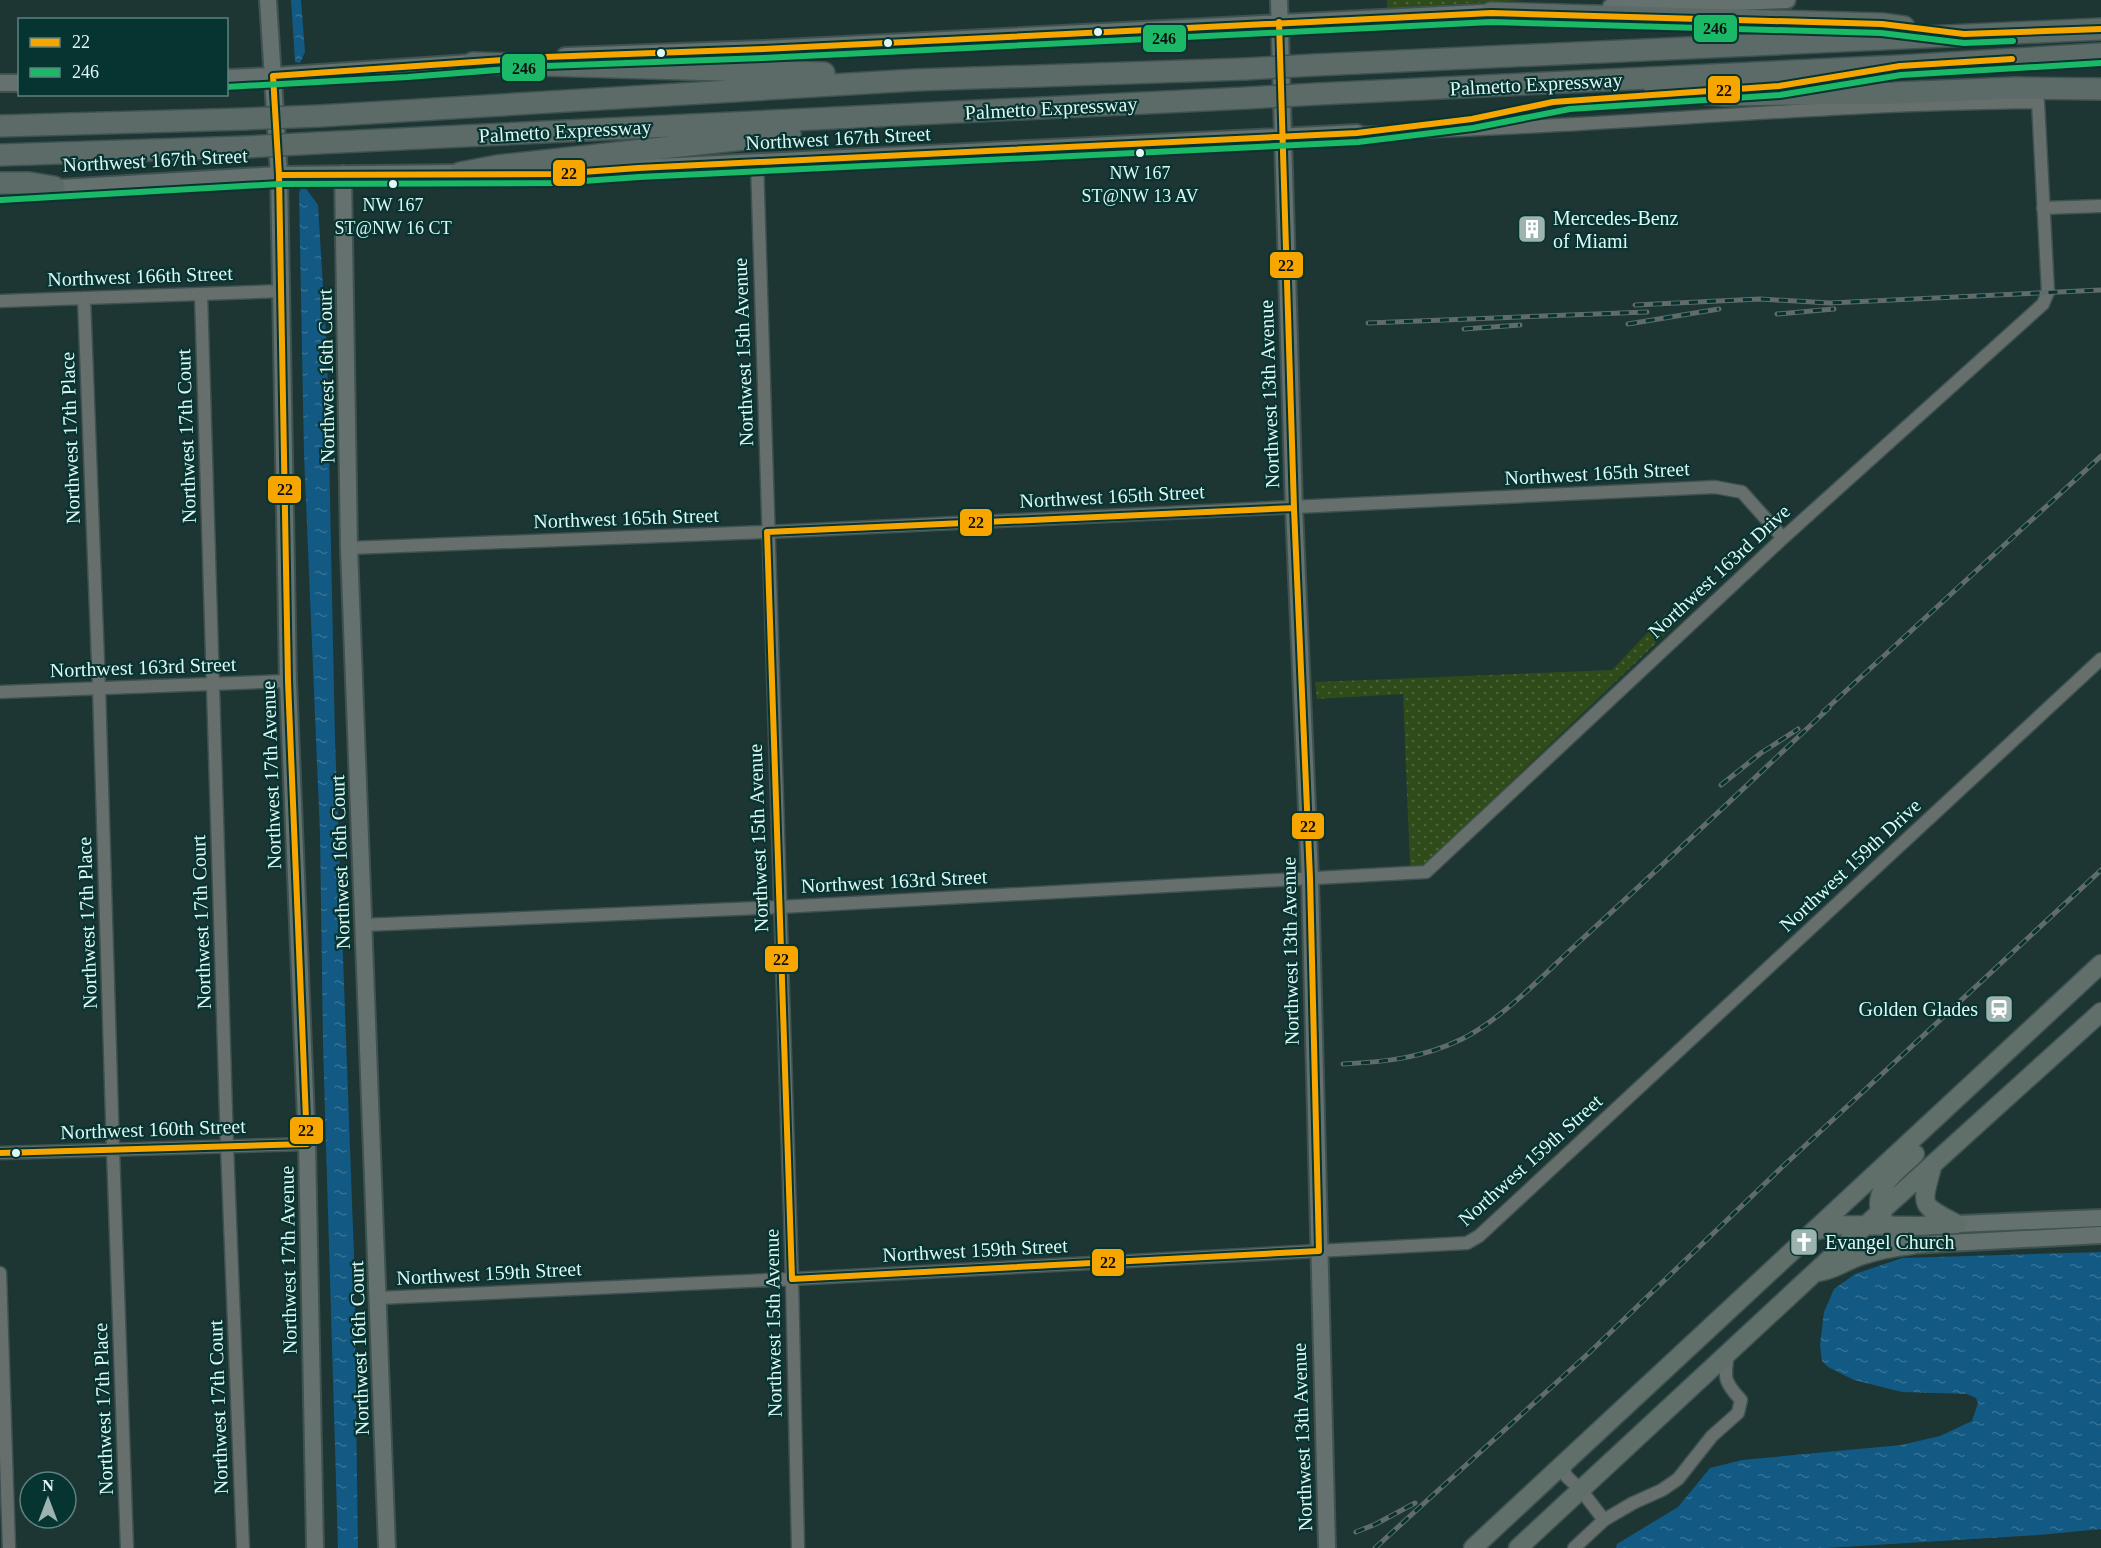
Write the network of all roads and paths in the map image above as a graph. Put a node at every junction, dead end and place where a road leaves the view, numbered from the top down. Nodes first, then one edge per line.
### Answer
1 (268, 0) edge
2 (1279, 0) edge
3 (1787, 0) edge
4 (1491, 13) junction
5 (1279, 22) junction
6 (2101, 28) edge
7 (1964, 34) junction
8 (2101, 54) edge
9 (473, 63) junction
10 (273, 76) junction
11 (228, 78) edge
12 (915, 80) junction
13 (1568, 82) junction
14 (0, 83) edge
15 (18, 83) edge
16 (2101, 89) edge
17 (2038, 102) junction
18 (2101, 103) edge
19 (864, 117) junction
20 (0, 126) edge
21 (1357, 133) joint
22 (1282, 138) junction
23 (0, 155) edge
24 (757, 162) junction
25 (460, 173) junction
26 (343, 174) junction
27 (279, 175) junction
28 (0, 183) edge
29 (54, 187) junction
30 (0, 192) edge
31 (2101, 206) edge
32 (2043, 208) junction
33 (282, 291) junction
34 (201, 294) junction
35 (84, 298) junction
36 (0, 300) edge
37 (1294, 508) junction
38 (767, 532) junction
39 (1783, 538) junction
40 (349, 548) junction
41 (2101, 659) edge
42 (288, 681) junction
43 (214, 685) junction
44 (99, 688) junction
45 (0, 692) edge
46 (1426, 872) joint
47 (1310, 878) junction
48 (780, 907) junction
49 (363, 925) junction
50 (2101, 964) edge
51 (2101, 1012) edge
52 (1961, 1095) junction
53 (1626, 1100) joint
54 (307, 1144) junction
55 (227, 1146) junction
56 (113, 1150) junction
57 (0, 1153) edge
58 (1933, 1165) junction
59 (2101, 1218) edge
60 (1878, 1221) junction
61 (1957, 1224) junction
62 (1816, 1230) junction
63 (2101, 1235) edge
64 (1912, 1245) junction
65 (1318, 1251) junction
66 (1816, 1272) junction
67 (0, 1273) edge
68 (792, 1279) junction
69 (378, 1298) junction
70 (1728, 1354) junction
71 (1563, 1465) junction
72 (1581, 1490) junction
73 (1604, 1520) junction
74 (9, 1548) edge
75 (127, 1548) edge
76 (243, 1548) edge
77 (315, 1548) edge
78 (387, 1548) edge
79 (798, 1548) edge
80 (1327, 1548) edge
81 (1473, 1548) edge
82 (1518, 1548) edge
83 (1574, 1548) edge

1 - 10 street, Northwest 17th Avenue
2 - 5 street, Northwest 13th Avenue
3 - 4 street
4 - 5 street
4 - 7 highway
5 - 9 street
5 - 22 street, Northwest 13th Avenue
6 - 7 highway, Palmetto Expressway
7 - 12 highway, Palmetto Expressway, bridge
8 - 13 highway, Palmetto Expressway
9 - 10 street
9 - 12 highway
10 - 11 street
10 - 27 street, Northwest 17th Avenue
12 - 20 highway, Palmetto Expressway, bridge
13 - 16 highway
13 - 19 highway, Palmetto Expressway, bridge
14 - 15 street
17 - 18 highway
17 - 21 street, Northwest 167th Street
17 - 32 street
19 - 23 highway, Palmetto Expressway, bridge
19 - 25 highway
21 - 22 street, Northwest 167th Street
22 - 24 street, Northwest 167th Street
22 - 37 street, Northwest 13th Avenue
24 - 25 street, Northwest 167th Street
24 - 38 street, Northwest 15th Avenue
25 - 26 street, Northwest 167th Street
26 - 27 street, Northwest 167th Street
26 - 40 street, Northwest 16th Court
27 - 29 street, Northwest 167th Street
27 - 33 street, Northwest 17th Avenue
28 - 29 highway
29 - 30 street, Northwest 167th Street
31 - 32 street
32 - 39 street, Northwest 163rd Drive
33 - 34 street, Northwest 166th Street
33 - 42 street, Northwest 17th Avenue
34 - 35 street, Northwest 166th Street
34 - 43 street, Northwest 17th Court
35 - 36 street, Northwest 166th Street
35 - 44 street, Northwest 17th Place
37 - 38 street, Northwest 165th Street
37 - 39 street, Northwest 165th Street
37 - 47 street, Northwest 13th Avenue
38 - 40 street, Northwest 165th Street
38 - 48 street, Northwest 15th Avenue
39 - 46 street, Northwest 163rd Drive
40 - 49 street, Northwest 16th Court
41 - 53 street, Northwest 159th Drive
42 - 43 street, Northwest 163rd Street
42 - 54 street, Northwest 17th Avenue
43 - 44 street, Northwest 163rd Street
43 - 55 street, Northwest 17th Court
44 - 45 street, Northwest 163rd Street
44 - 56 street, Northwest 17th Place
46 - 47 street, Northwest 163rd Street
47 - 48 street, Northwest 163rd Street
47 - 65 street, Northwest 13th Avenue
48 - 49 street, Northwest 163rd Street
48 - 68 street, Northwest 15th Avenue
49 - 69 street, Northwest 16th Court
50 - 52 main road
51 - 58 main road
52 - 60 main road
52 - 62 main road
53 - 65 street, Northwest 159th Street
54 - 55 street, Northwest 160th Street
54 - 77 street, Northwest 17th Avenue
55 - 56 street, Northwest 160th Street
55 - 76 street, Northwest 17th Court
56 - 57 street, Northwest 160th Street
56 - 75 street, Northwest 17th Place
58 - 60 main road
58 - 61 main road
59 - 61 street
60 - 61 main road
60 - 62 main road
60 - 64 main road
60 - 66 main road
62 - 71 main road
63 - 64 street
64 - 66 main road
65 - 68 street, Northwest 159th Street
65 - 80 street, Northwest 13th Avenue
66 - 70 main road
67 - 74 street
68 - 69 street, Northwest 159th Street
68 - 79 street, Northwest 15th Avenue
69 - 78 street, Northwest 16th Court
70 - 72 main road
70 - 73 street
71 - 72 street
71 - 81 main road
72 - 73 street
72 - 82 main road
73 - 83 street

